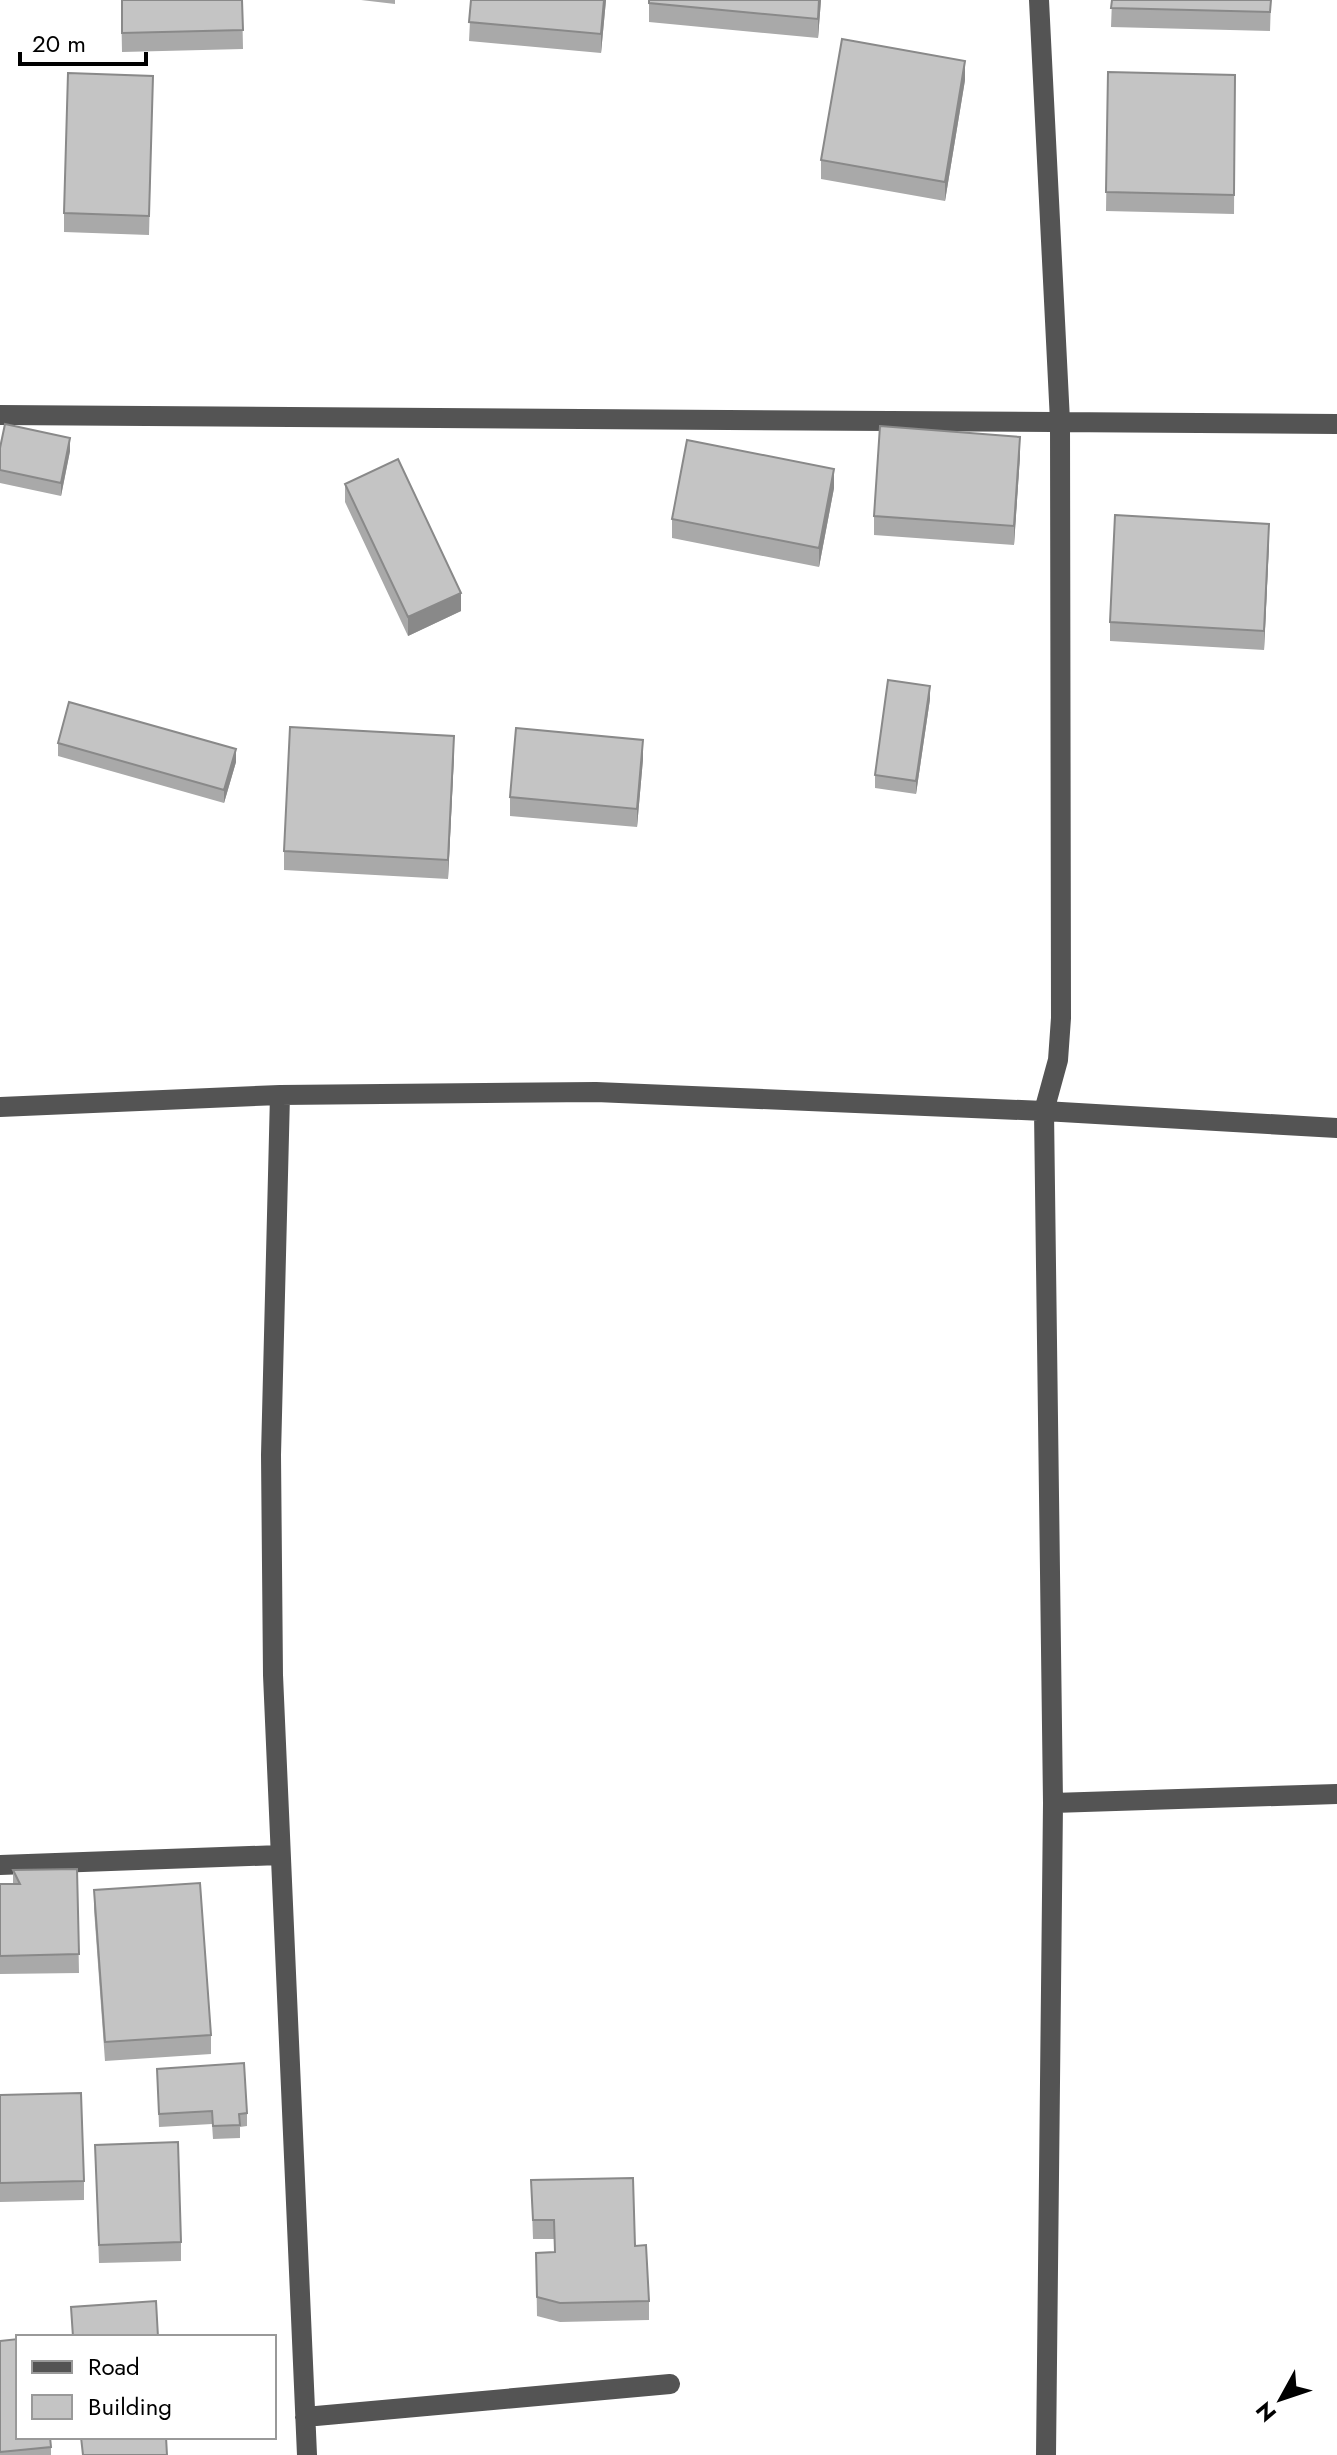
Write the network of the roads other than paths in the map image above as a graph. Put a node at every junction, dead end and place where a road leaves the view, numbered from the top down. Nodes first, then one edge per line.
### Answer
1 (1039, 0) edge
2 (0, 415) edge
3 (1060, 421) junction
4 (1337, 424) edge
5 (280, 1095) junction
6 (0, 1107) edge
7 (1044, 1111) junction
8 (1337, 1128) edge
9 (1337, 1794) edge
10 (1053, 1803) junction
11 (280, 1855) junction
12 (0, 1865) edge
13 (670, 2384) dead end
14 (305, 2417) junction
15 (307, 2455) edge
16 (1046, 2455) edge

1 - 3 street
2 - 3 street
3 - 4 street
3 - 7 street
5 - 6 street
5 - 7 street
5 - 11 street
7 - 8 street
7 - 10 street
9 - 10 street
10 - 16 street
11 - 12 street
11 - 14 street
13 - 14 street
14 - 15 street

